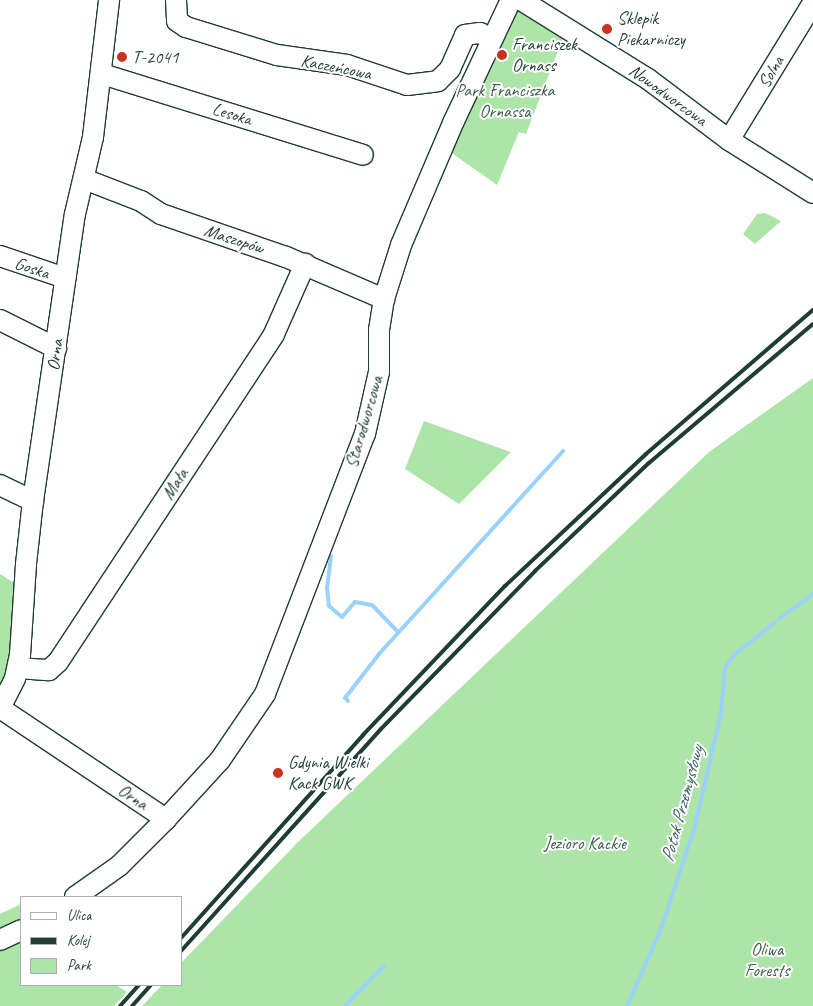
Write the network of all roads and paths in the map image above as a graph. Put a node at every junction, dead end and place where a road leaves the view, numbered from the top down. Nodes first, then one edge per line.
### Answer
1 (109, 0) edge
2 (176, 0) edge
3 (511, 0) edge
4 (521, 0) edge
5 (813, 3) edge
6 (492, 39) junction
7 (102, 74) junction
8 (729, 140) junction
9 (363, 155) dead end
10 (84, 179) junction
11 (813, 193) edge
12 (0, 256) edge
13 (305, 264) junction
14 (65, 278) junction
15 (384, 299) junction
16 (0, 320) edge
17 (56, 348) junction
18 (0, 485) edge
19 (34, 501) junction
20 (18, 668) junction
21 (0, 708) edge
22 (166, 819) junction
23 (76, 896) edge
24 (20, 930) edge
25 (0, 940) edge

1 - 7 street, Orna
2 - 6 street, Kaczeńcowa
3 - 6 street, Starodworcowa
4 - 8 street, Nowodworcowa
5 - 8 street, Solna
6 - 15 street, Starodworcowa
7 - 9 street, Lesoka
7 - 10 street, Orna
8 - 11 street, Nowodworcowa
10 - 13 street, Maszopów
10 - 14 street, Orna
12 - 14 street, Goska
13 - 15 street, Maszopów
13 - 20 street, Mała
14 - 17 street, Orna
15 - 22 street, Starodworcowa
16 - 17 street
17 - 19 street, Orna
18 - 19 street
19 - 20 street, Orna
20 - 21 street, Orna
21 - 22 street, Orna
22 - 23 street, Orna
24 - 25 street

